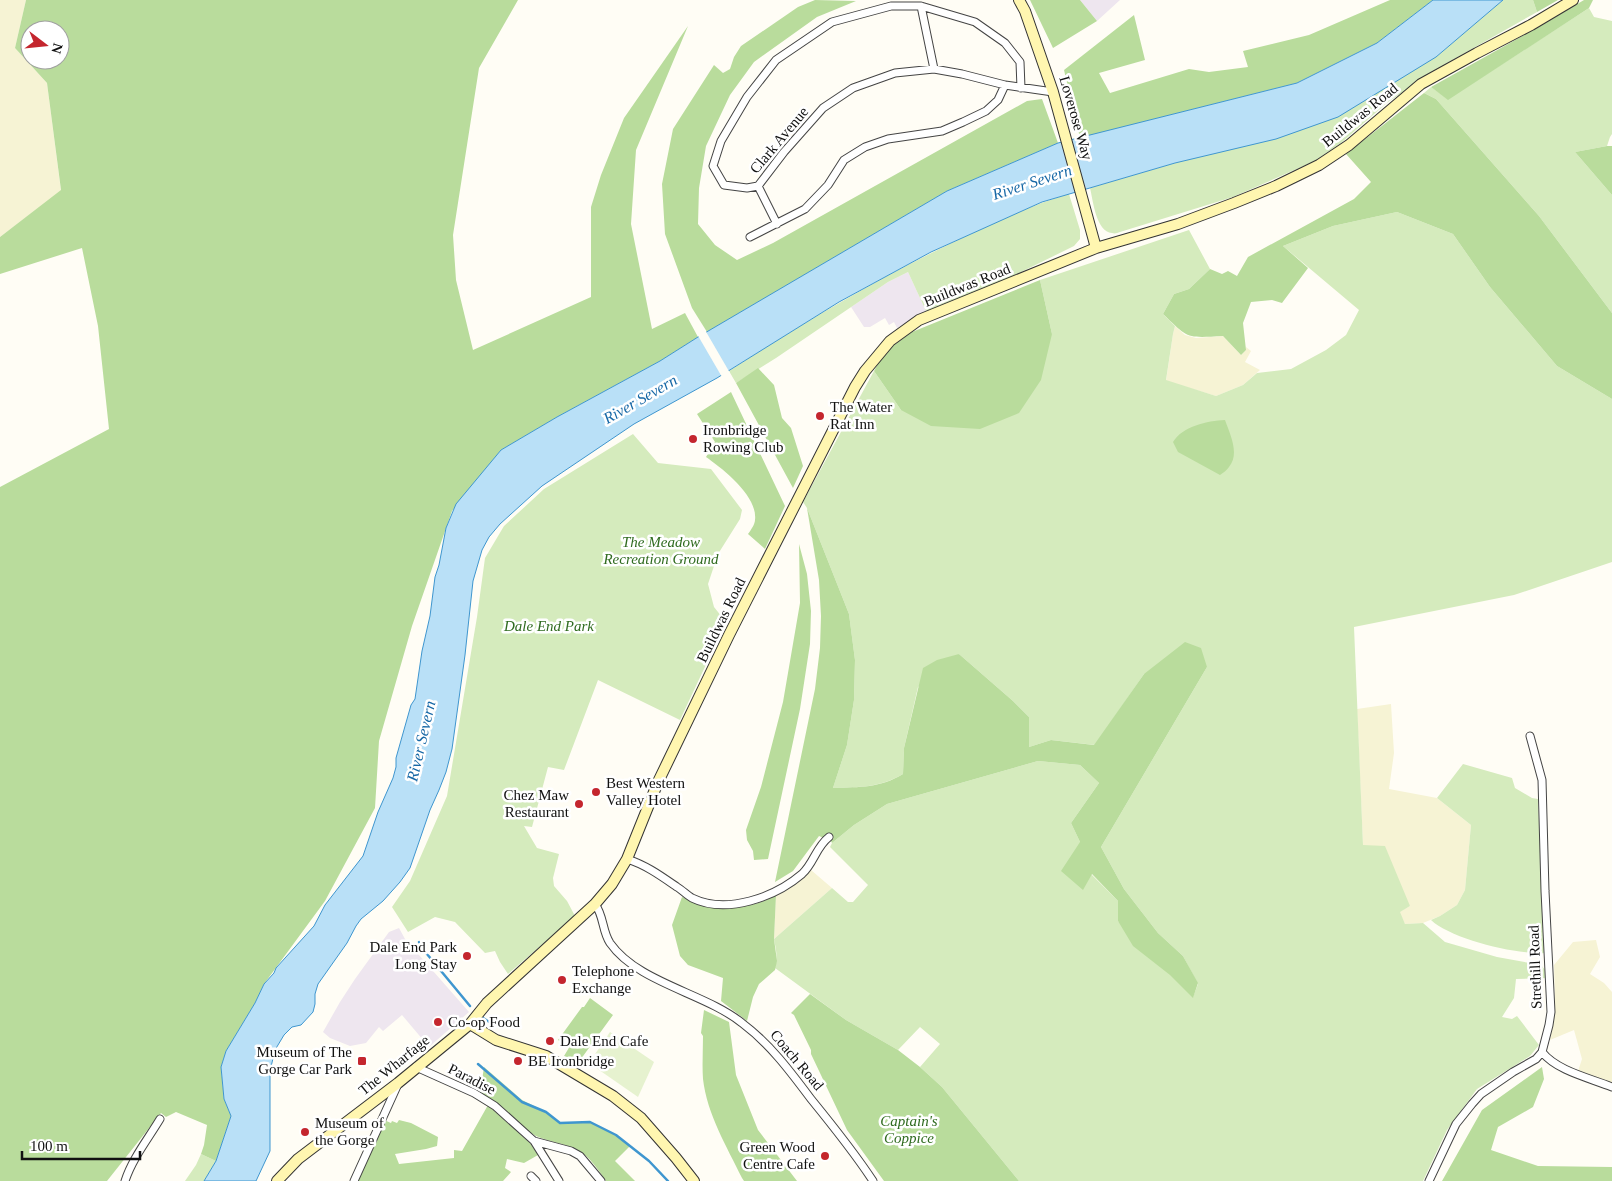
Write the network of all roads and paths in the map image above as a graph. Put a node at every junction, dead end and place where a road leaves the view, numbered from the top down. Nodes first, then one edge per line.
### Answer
1 (1019, 0) edge
2 (1573, 0) edge
3 (921, 6) junction
4 (934, 70) junction
5 (1005, 85) junction
6 (1021, 88) junction
7 (1053, 92) junction
8 (758, 186) junction
9 (777, 224) junction
10 (750, 237) dead end
11 (1096, 248) junction
12 (1530, 736) dead end
13 (829, 837) dead end
14 (628, 859) junction
15 (595, 904) junction
16 (470, 1024) junction
17 (1542, 1052) junction
18 (416, 1067) junction
19 (398, 1083) junction
20 (1612, 1087) edge
21 (160, 1119) dead end
22 (534, 1141) junction
23 (125, 1181) edge
24 (277, 1181) edge
25 (354, 1181) edge
26 (559, 1181) edge
27 (601, 1181) edge
28 (694, 1181) edge
29 (873, 1181) edge
30 (1429, 1181) edge

1 - 7 street, Loverose Way
2 - 11 street, Buildwas Road
3 - 4 street
3 - 6 street, Clark Avenue
3 - 8 street, Clark Avenue
4 - 5 street, Clark Avenue
4 - 8 street, Clark Avenue
5 - 6 street, Clark Avenue
5 - 9 street
6 - 7 street, Clark Avenue
7 - 11 street, Loverose Way
8 - 9 street
9 - 10 street
11 - 14 street, Buildwas Road
12 - 17 street, Strethill Road
13 - 14 street
14 - 15 street, The Wharfage
15 - 16 street, The Wharfage
15 - 29 street, Coach Road
16 - 18 street, The Wharfage
16 - 28 street
17 - 20 street
17 - 30 street
18 - 19 street, The Wharfage
18 - 22 street, Paradise
19 - 24 street, The Wharfage
19 - 25 street
21 - 23 street
22 - 26 street, Paradise
22 - 27 street, Paradise

